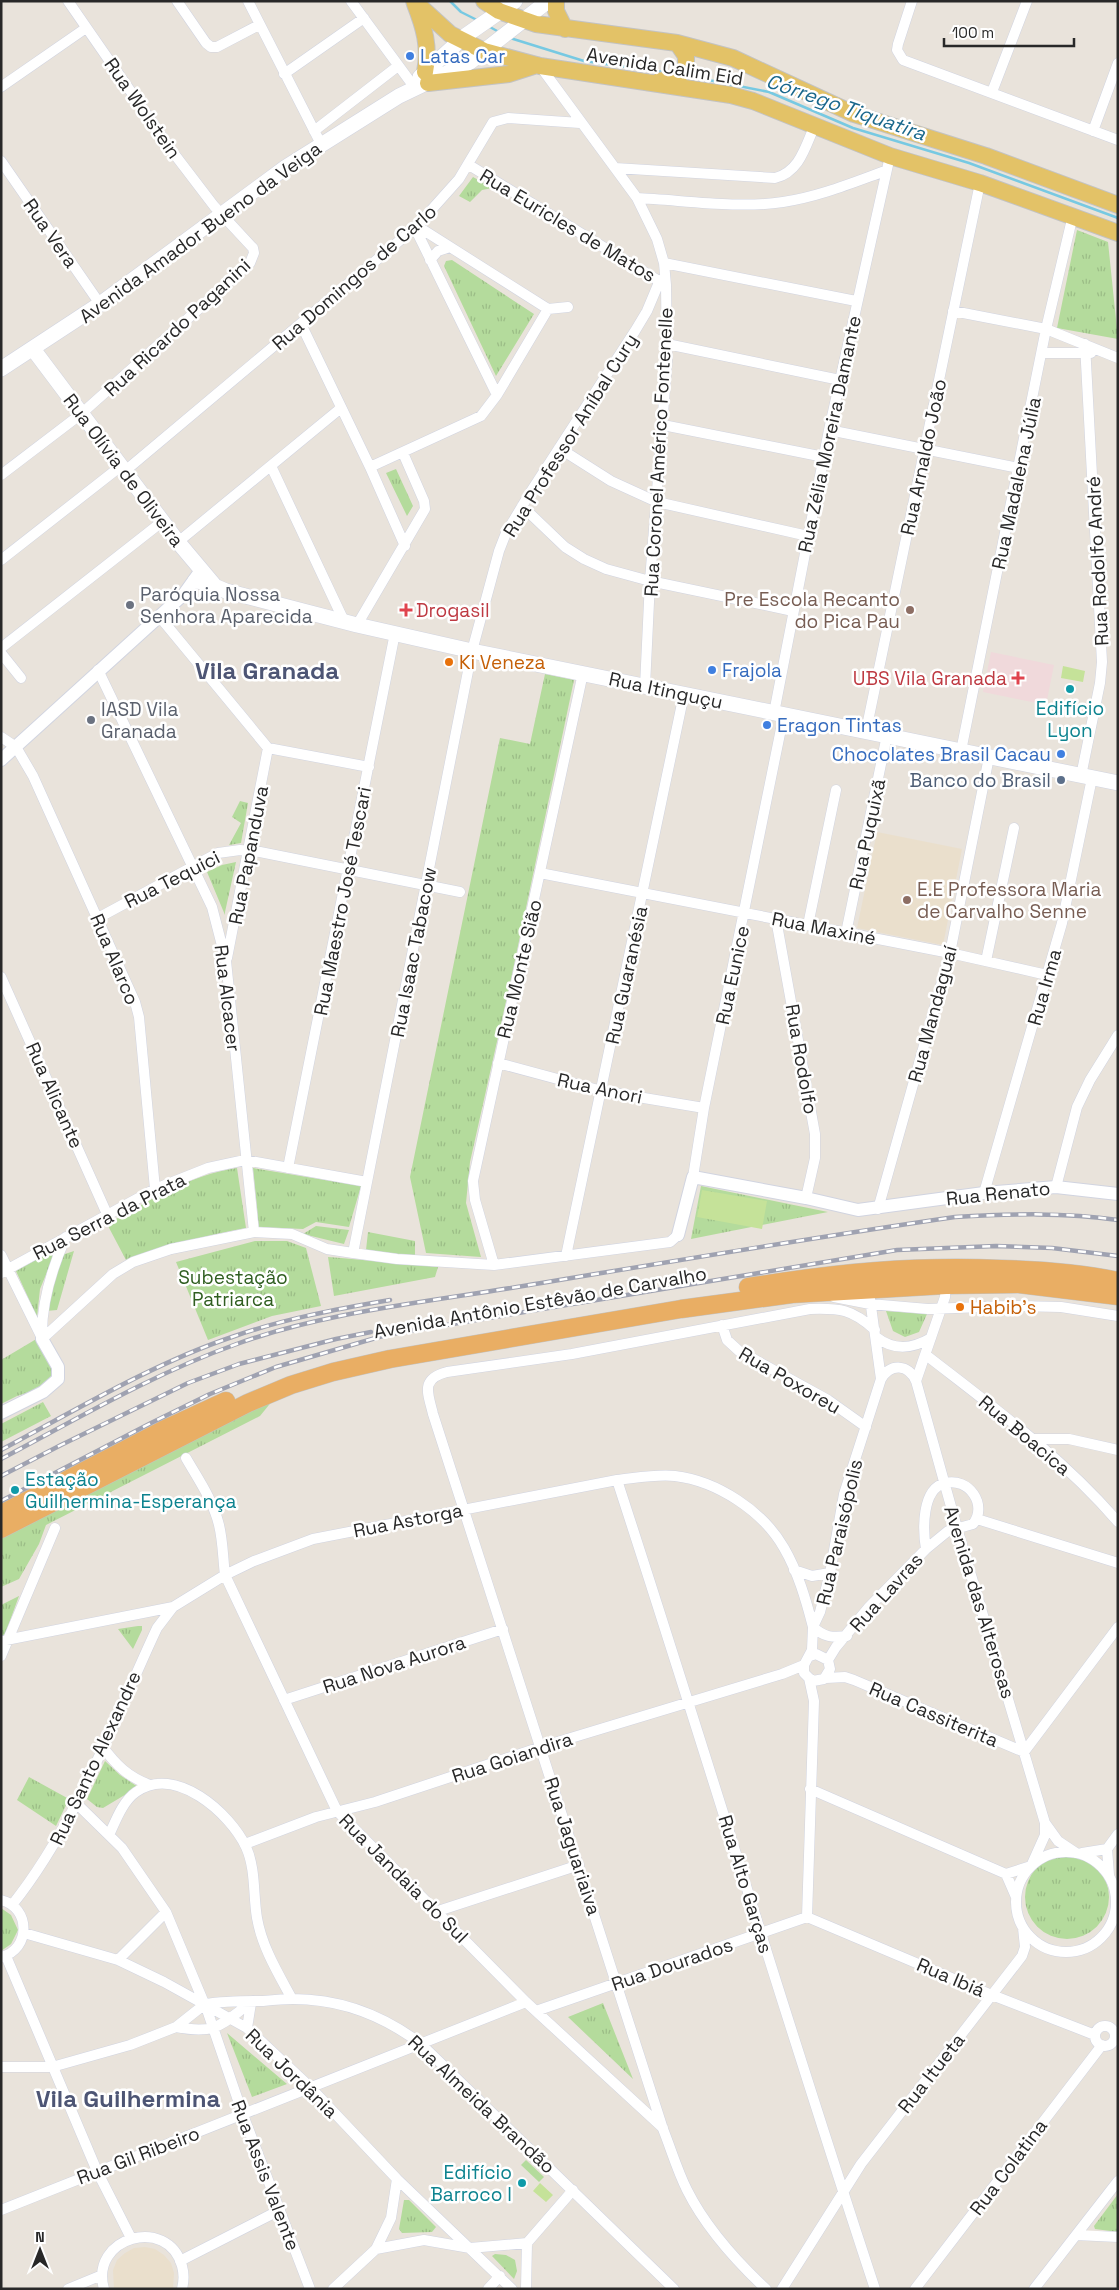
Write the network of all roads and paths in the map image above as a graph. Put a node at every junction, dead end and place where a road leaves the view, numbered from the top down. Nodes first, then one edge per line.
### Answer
1 (68, 1) edge
2 (177, 1) edge
3 (248, 1) edge
4 (351, 1) edge
5 (515, 1) edge
6 (548, 1) edge
7 (556, 1) edge
8 (912, 1) edge
9 (1027, 1) edge
10 (414, 2) edge
11 (493, 8) edge
12 (364, 18) junction
13 (522, 22) junction
14 (259, 25) junction
15 (86, 28) junction
16 (565, 29) junction
17 (463, 38) junction
18 (680, 47) junction
19 (486, 50) junction
20 (1118, 64) edge
21 (539, 65) junction
22 (398, 66) junction
23 (562, 69) junction
24 (284, 74) junction
25 (427, 78) junction
26 (649, 83) junction
27 (412, 84) junction
28 (1, 88) edge
29 (992, 92) junction
30 (399, 96) junction
31 (564, 99) junction
32 (580, 122) junction
33 (814, 127) junction
34 (314, 131) junction
35 (1093, 131) junction
36 (1118, 140) edge
37 (321, 144) junction
38 (1, 161) edge
39 (888, 164) junction
40 (469, 165) junction
41 (615, 168) junction
42 (980, 183) junction
43 (637, 198) junction
44 (1079, 205) junction
45 (1118, 205) edge
46 (221, 213) junction
47 (416, 227) junction
48 (1118, 232) edge
49 (450, 247) junction
50 (430, 260) junction
51 (664, 264) junction
52 (663, 283) junction
53 (856, 301) junction
54 (100, 304) junction
55 (568, 306) dead end
56 (548, 309) junction
57 (953, 311) junction
58 (301, 324) junction
59 (1046, 329) junction
60 (667, 344) junction
61 (1085, 348) junction
62 (33, 349) junction
63 (1042, 353) junction
64 (1118, 358) edge
65 (1, 368) edge
66 (840, 380) junction
67 (497, 395) junction
68 (341, 408) junction
69 (82, 414) junction
70 (663, 425) junction
71 (829, 430) junction
72 (559, 448) junction
73 (924, 450) junction
74 (403, 453) junction
75 (824, 457) junction
76 (271, 466) junction
77 (370, 467) junction
78 (1019, 468) junction
79 (123, 469) junction
80 (1, 475) edge
81 (657, 502) junction
82 (522, 506) junction
83 (163, 521) junction
84 (808, 536) junction
85 (178, 542) junction
86 (405, 546) junction
87 (1, 560) edge
88 (197, 575) junction
89 (650, 581) junction
90 (217, 588) junction
91 (184, 594) junction
92 (793, 611) junction
93 (159, 616) junction
94 (350, 623) junction
95 (396, 633) junction
96 (1, 648) edge
97 (472, 651) junction
98 (1, 652) edge
99 (98, 670) junction
100 (583, 673) junction
101 (21, 678) dead end
102 (645, 686) junction
103 (684, 694) junction
104 (779, 714) junction
105 (866, 731) junction
106 (887, 735) junction
107 (1, 737) edge
108 (16, 747) junction
109 (268, 748) junction
110 (961, 752) junction
111 (989, 757) junction
112 (1, 760) edge
113 (368, 767) junction
114 (1087, 777) junction
115 (1118, 783) edge
116 (836, 790) dead end
117 (1014, 828) dead end
118 (249, 850) junction
119 (194, 867) junction
120 (348, 870) junction
121 (540, 874) junction
122 (426, 885) junction
123 (460, 892) dead end
124 (643, 893) junction
125 (745, 913) junction
126 (98, 918) junction
127 (776, 919) junction
128 (808, 925) junction
129 (846, 933) junction
130 (950, 953) junction
131 (226, 961) junction
132 (986, 961) junction
133 (1047, 976) junction
134 (1, 977) edge
135 (1118, 1035) edge
136 (498, 1063) junction
137 (602, 1091) junction
138 (704, 1108) junction
139 (245, 1160) junction
140 (288, 1168) junction
141 (693, 1177) junction
142 (367, 1182) junction
143 (1056, 1186) junction
144 (155, 1188) junction
145 (984, 1193) junction
146 (1118, 1194) edge
147 (806, 1198) junction
148 (878, 1209) junction
149 (106, 1214) junction
150 (254, 1232) junction
151 (678, 1235) joint
152 (66, 1237) junction
153 (352, 1253) junction
154 (1, 1255) edge
155 (566, 1256) junction
156 (494, 1265) junction
157 (947, 1267) junction
158 (916, 1268) junction
159 (5, 1271) edge
160 (1118, 1281) edge
161 (946, 1285) junction
162 (1118, 1296) edge
163 (870, 1297) junction
164 (941, 1309) junction
165 (1118, 1316) edge
166 (722, 1325) junction
167 (876, 1334) junction
168 (931, 1338) junction
169 (42, 1339) junction
170 (926, 1355) junction
171 (881, 1379) junction
172 (916, 1381) junction
173 (1, 1413) edge
174 (866, 1427) junction
175 (1035, 1439) junction
176 (1118, 1450) edge
177 (186, 1458) dead end
178 (618, 1480) junction
179 (944, 1483) junction
180 (464, 1509) junction
181 (1, 1514) edge
182 (976, 1519) junction
183 (1118, 1522) edge
184 (55, 1528) dead end
185 (957, 1528) junction
186 (1, 1529) edge
187 (926, 1549) junction
188 (1118, 1563) edge
189 (794, 1570) junction
190 (830, 1573) junction
191 (225, 1575) junction
192 (173, 1608) junction
193 (813, 1627) junction
194 (1118, 1627) edge
195 (503, 1629) junction
196 (847, 1636) junction
197 (5, 1640) edge
198 (1, 1656) edge
199 (810, 1656) junction
200 (829, 1662) junction
201 (804, 1665) junction
202 (782, 1674) junction
203 (808, 1677) junction
204 (845, 1677) junction
205 (825, 1678) junction
206 (284, 1700) junction
207 (690, 1701) junction
208 (814, 1701) junction
209 (102, 1746) junction
210 (541, 1747) junction
211 (1024, 1752) junction
212 (150, 1785) junction
213 (810, 1789) junction
214 (76, 1803) junction
215 (337, 1810) junction
216 (1045, 1823) junction
217 (110, 1833) junction
218 (1118, 1834) edge
219 (245, 1844) junction
220 (1107, 1849) junction
221 (1078, 1853) junction
222 (579, 1866) junction
223 (1031, 1866) junction
224 (1006, 1874) junction
225 (1109, 1876) junction
226 (1016, 1897) junction
227 (1, 1900) edge
228 (12, 1905) junction
229 (438, 1911) junction
230 (166, 1912) junction
231 (807, 1918) junction
232 (1023, 1928) junction
233 (24, 1933) junction
234 (760, 1933) junction
235 (1056, 1951) junction
236 (4, 1956) edge
237 (1022, 1956) junction
238 (118, 1960) junction
239 (617, 1982) junction
240 (992, 1995) junction
241 (292, 1999) junction
242 (252, 2002) junction
243 (526, 2002) junction
244 (205, 2004) junction
245 (536, 2011) junction
246 (230, 2018) junction
247 (176, 2028) junction
248 (247, 2028) junction
249 (1116, 2028) edge
250 (213, 2030) junction
251 (1096, 2035) junction
252 (421, 2044) junction
253 (1111, 2045) edge
254 (52, 2066) junction
255 (1, 2067) edge
256 (310, 2087) junction
257 (243, 2114) junction
258 (664, 2129) junction
259 (97, 2171) junction
260 (396, 2178) junction
261 (1118, 2181) edge
262 (573, 2190) junction
263 (843, 2192) junction
264 (1, 2210) edge
265 (280, 2210) junction
266 (1076, 2235) junction
267 (131, 2238) junction
268 (1118, 2238) edge
269 (527, 2243) junction
270 (470, 2248) junction
271 (376, 2249) junction
272 (180, 2261) junction
273 (102, 2275) junction
274 (500, 2276) junction
275 (68, 2289) edge
276 (104, 2289) edge
277 (182, 2289) edge
278 (310, 2289) edge
279 (333, 2289) edge
280 (488, 2289) edge
281 (512, 2289) edge
282 (526, 2289) edge
283 (674, 2289) edge
284 (766, 2289) edge
285 (782, 2289) edge
286 (875, 2289) edge
287 (915, 2289) edge
288 (1034, 2289) edge

1 - 15 street, Rua Wolstein
2 - 14 street
3 - 14 street
4 - 12 street
5 - 11 main road, Avenida Amador Bueno da Veiga
6 - 13 main road, Avenida Amador Bueno da Veiga
7 - 16 main road
8 - 29 street
9 - 29 street
10 - 17 main road, Avenida Calim Eid
10 - 25 main road
11 - 13 main road, Avenida Calim Eid
11 - 17 main road, Avenida Amador Bueno da Veiga
12 - 22 street
12 - 24 street
13 - 16 main road, Avenida Calim Eid
13 - 19 main road, Avenida Amador Bueno da Veiga
14 - 24 street
15 - 28 street
15 - 46 street, Rua Wolstein
16 - 18 main road, Avenida Calim Eid
17 - 19 main road, Avenida Calim Eid
17 - 25 main road, Avenida Amador Bueno da Veiga
18 - 26 main road
18 - 44 main road, Avenida Calim Eid
19 - 21 main road, Avenida Calim Eid
19 - 25 main road, Avenida Amador Bueno da Veiga
20 - 35 street
21 - 23 main road, Avenida Calim Eid
21 - 25 main road
21 - 31 street, Rua Coronel Américo Fontenelle
22 - 27 street
22 - 34 street
23 - 26 main road, Avenida Calim Eid
23 - 31 street, Rua Coronel Américo Fontenelle
24 - 34 street
25 - 27 main road, Avenida Amador Bueno da Veiga
25 - 30 main road, Avenida Amador Bueno da Veiga
26 - 33 main road, Avenida Calim Eid
27 - 30 main road, Avenida Amador Bueno da Veiga
29 - 35 street
30 - 37 main road, Avenida Amador Bueno da Veiga
31 - 32 street, Rua Coronel Américo Fontenelle
32 - 40 street, Rua Domingos de Carlo
32 - 41 street, Rua Coronel Américo Fontenelle
33 - 39 main road, Avenida Calim Eid
33 - 41 street
34 - 37 street
35 - 36 street
37 - 46 main road, Avenida Amador Bueno da Veiga
38 - 54 street, Rua Vera
39 - 42 main road, Avenida Calim Eid
39 - 43 street
39 - 53 street, Rua Zélia Moreira Damante
40 - 47 street, Rua Domingos de Carlo
40 - 52 street, Rua Euricles de Matos
41 - 43 street, Rua Coronel Américo Fontenelle
42 - 44 main road, Avenida Calim Eid
42 - 57 street, Rua Arnaldo João
43 - 51 street, Rua Coronel Américo Fontenelle
44 - 45 main road, Avenida Calim Eid
44 - 48 main road, Avenida Calim Eid
44 - 59 street, Rua Madalena Júlia
46 - 54 main road, Avenida Amador Bueno da Veiga
46 - 69 street, Rua Ricardo Paganini
47 - 49 street
47 - 50 street
47 - 58 street, Rua Domingos de Carlo
49 - 50 street
49 - 56 street
50 - 67 street
51 - 52 street, Rua Coronel Américo Fontenelle
51 - 53 street
52 - 60 street, Rua Coronel Américo Fontenelle
52 - 72 street, Rua Professor Aníbal Cury
53 - 66 street, Rua Zélia Moreira Damante
54 - 62 main road, Avenida Amador Bueno da Veiga
55 - 56 street
56 - 67 street
57 - 59 street
57 - 73 street, Rua Arnaldo João
58 - 68 street
58 - 79 street, Rua Domingos de Carlo
59 - 61 street
59 - 63 street, Rua Madalena Júlia
60 - 66 street
60 - 70 street, Rua Coronel Américo Fontenelle
61 - 63 street
61 - 64 street
61 - 114 street, Rua Rodolfo André
62 - 65 main road, Avenida Amador Bueno da Veiga
62 - 69 main road, Rua Olívia de Oliveira
63 - 78 street, Rua Madalena Júlia
66 - 71 street, Rua Zélia Moreira Damante
67 - 74 street
68 - 76 street
68 - 77 street
69 - 79 main road, Rua Olívia de Oliveira
69 - 80 street
70 - 75 street
70 - 81 street, Rua Coronel Américo Fontenelle
71 - 73 street
71 - 75 street, Rua Zélia Moreira Damante
72 - 81 street
72 - 82 street, Rua Professor Aníbal Cury
73 - 78 street
73 - 105 street, Rua Arnaldo João
74 - 77 street
74 - 86 street
75 - 84 street, Rua Zélia Moreira Damante
76 - 85 street
76 - 94 street
77 - 86 street
78 - 110 street, Rua Madalena Júlia
79 - 83 main road, Rua Olívia de Oliveira
79 - 87 street, Rua Domingos de Carlo
81 - 84 street
81 - 89 street, Rua Coronel Américo Fontenelle
82 - 89 street
82 - 97 street, Rua Professor Aníbal Cury
83 - 85 main road, Rua Olívia de Oliveira
83 - 96 street
84 - 92 street, Rua Zélia Moreira Damante
85 - 88 main road, Rua Olívia de Oliveira
86 - 94 street
88 - 90 main road, Rua Olívia de Oliveira
88 - 91 street
89 - 92 street
89 - 102 street, Rua Coronel Américo Fontenelle
90 - 91 street
90 - 94 main road, Rua Itinguçu
91 - 93 street
92 - 104 street, Rua Zélia Moreira Damante
93 - 99 street
93 - 109 street
94 - 95 main road, Rua Itinguçu
95 - 97 main road, Rua Itinguçu
95 - 113 street, Rua Maestro José Tescari
97 - 100 main road, Rua Itinguçu
97 - 122 street, Rua Isaac Tabacow
98 - 101 street
99 - 108 street
99 - 119 street, Rua Alcacer
100 - 102 main road, Rua Itinguçu
100 - 121 street, Rua Monte Sião
102 - 103 main road, Rua Itinguçu
103 - 104 main road, Rua Itinguçu
103 - 124 street, Rua Guaranésia
104 - 105 main road, Rua Itinguçu
104 - 125 street, Rua Eunice
105 - 106 main road, Rua Itinguçu
106 - 110 main road, Rua Itinguçu
106 - 129 street, Rua Puquixã
107 - 108 street
108 - 112 street
108 - 126 street, Rua Alarco
109 - 113 street
109 - 118 street, Rua Papanduva
110 - 111 main road, Rua Itinguçu
111 - 114 main road, Rua Itinguçu
111 - 130 street, Rua Mandaguaí
113 - 120 street, Rua Maestro José Tescari
114 - 115 main road, Rua Itinguçu
114 - 133 street, Rua Irma
116 - 128 street
117 - 132 street
118 - 119 street, Rua Tequici
118 - 120 street, Rua Tequici
118 - 131 street, Rua Papanduva
119 - 126 street, Rua Tequici
119 - 131 street, Rua Alcacer
120 - 122 street, Rua Tequici
120 - 140 street, Rua Maestro José Tescari
121 - 124 street, Rua Maxiné
121 - 136 street, Rua Monte Sião
122 - 123 street, Rua Tequici
122 - 142 street, Rua Isaac Tabacow
124 - 125 street, Rua Maxiné
124 - 137 street, Rua Guaranésia
125 - 127 street, Rua Maxiné
125 - 138 street, Rua Eunice
126 - 144 street, Rua Alarco
127 - 128 street, Rua Maxiné
127 - 147 street, Rua Rodolfo
128 - 129 street, Rua Maxiné
129 - 130 street, Rua Maxiné
130 - 132 street, Rua Maxiné
130 - 148 street, Rua Mandaguaí
131 - 139 street, Rua Alcacer
132 - 133 street, Rua Maxiné
133 - 145 street, Rua Irma
134 - 149 street, Rua Alicante
135 - 143 street
136 - 137 street, Rua Anori
136 - 156 street, Rua Monte Sião
137 - 138 street, Rua Anori
137 - 155 street, Rua Guaranésia
138 - 141 street, Rua Eunice
139 - 140 street, Rua Serra da Prata
139 - 144 street, Rua Serra da Prata
139 - 150 street, Rua Alcacer
140 - 142 street, Rua Serra da Prata
141 - 147 street, Rua Renato
141 - 151 street, Rua Eunice
142 - 153 street, Rua Isaac Tabacow
143 - 145 street, Rua Renato
143 - 146 street, Rua Renato
144 - 149 street, Rua Serra da Prata
145 - 148 street, Rua Renato
147 - 148 street, Rua Renato
149 - 152 street, Rua Serra da Prata
150 - 153 street
150 - 169 street
151 - 155 street
152 - 159 street, Rua Serra da Prata
152 - 169 street
153 - 156 street
154 - 159 street
155 - 156 street
157 - 158 highway, Avenida Antônio Estêvão de Carvalho
157 - 160 highway, Avenida Antônio Estêvão de Carvalho
157 - 161 street
158 - 163 highway
158 - 181 highway, Avenida Antônio Estêvão de Carvalho
159 - 169 street
161 - 162 highway, Avenida Antônio Estêvão de Carvalho
161 - 163 highway, Avenida Antônio Estêvão de Carvalho
161 - 164 street
163 - 164 street, Avenida Antônio Estêvão de Carvalho
163 - 167 street
163 - 186 highway, Avenida Antônio Estêvão de Carvalho
164 - 165 street, Avenida Antônio Estêvão de Carvalho
164 - 168 street
166 - 167 street
166 - 174 street, Rua Poxoreu
166 - 180 street, Rua Jaguariaiva
167 - 168 street
167 - 171 street
168 - 170 street
169 - 173 street
170 - 172 street
170 - 175 street, Rua Boacica
171 - 172 street
171 - 174 street, Rua Paraisópolis
172 - 179 street, Avenida das Alterosas
174 - 190 street, Rua Paraisópolis
175 - 176 street
175 - 183 street, Rua Boacica
177 - 191 street, Rua Jandaia do Sul
178 - 180 street, Rua Astorga
178 - 189 street, Rua Astorga
178 - 207 street, Rua Alto Garças
179 - 182 street
179 - 185 street, Avenida das Alterosas
179 - 187 street
180 - 191 street, Rua Astorga
180 - 195 street, Rua Jaguariaiva
182 - 185 street, Rua Lavras
182 - 188 street
184 - 197 street
185 - 187 street, Rua Lavras
185 - 211 street, Avenida das Alterosas
187 - 196 street, Rua Lavras
189 - 190 street
189 - 193 street, Rua Astorga
190 - 193 street, Rua Paraisópolis
191 - 192 street, Rua Astorga
191 - 206 street, Rua Jandaia do Sul
192 - 197 street, Rua Astorga
192 - 209 street, Rua Santo Alexandre
193 - 196 street, Rua Lavras
193 - 199 street, Rua Paraisópolis
194 - 211 street
195 - 206 street, Rua Nova Aurora
195 - 210 street, Rua Jaguariaiva
196 - 200 street, Rua Lavras
197 - 198 street
199 - 200 street
199 - 201 street
200 - 204 street, Rua Cassiterita
200 - 205 street
201 - 202 street, Rua Goiandira
201 - 203 street
202 - 203 street, Rua Goiandira
202 - 207 street, Rua Goiandira
203 - 205 street
203 - 208 street
204 - 205 street, Rua Cassiterita
204 - 211 street, Rua Cassiterita
205 - 208 street
206 - 215 street, Rua Jandaia do Sul
207 - 210 street, Rua Goiandira
207 - 234 street, Rua Alto Garças
208 - 213 street
209 - 212 street
209 - 214 street, Rua Santo Alexandre
210 - 215 street, Rua Goiandira
210 - 222 street, Rua Jaguariaiva
211 - 216 street, Avenida das Alterosas
212 - 217 street
212 - 219 street
213 - 224 street
213 - 231 street
214 - 217 street, Rua Assis Valente
214 - 228 street, Rua Santo Alexandre
215 - 219 street, Rua Goiandira
215 - 229 street, Rua Jandaia do Sul
216 - 221 street, Avenida das Alterosas
216 - 223 street, Avenida das Alterosas
217 - 230 street, Rua Assis Valente
218 - 220 street
219 - 241 street
220 - 221 street
220 - 225 street
221 - 223 street
221 - 225 street
222 - 229 street
222 - 239 street, Rua Jaguariaiva
223 - 224 street
223 - 226 street
224 - 226 street
225 - 235 street
226 - 232 street
227 - 228 street
228 - 233 street
229 - 243 street, Rua Jandaia do Sul
230 - 238 street
230 - 244 street, Rua Assis Valente
231 - 234 street, Rua Dourados
231 - 240 street, Rua Ibiá
232 - 235 street
232 - 237 street
233 - 236 street
233 - 238 street, Rua Jordânia
234 - 239 street, Rua Dourados
234 - 263 street, Rua Alto Garças
235 - 237 street
236 - 254 street
237 - 240 street, Rua Itueta
238 - 244 street, Rua Jordânia
239 - 245 street, Rua Dourados
239 - 258 street, Rua Jaguariaiva
240 - 251 street, Rua Ibiá
240 - 263 street, Rua Itueta
241 - 242 street, Rua Almeida Brandão
241 - 252 street, Rua Almeida Brandão
242 - 244 street, Rua Almeida Brandão
242 - 246 street
242 - 248 street
243 - 245 street, Rua Jandaia do Sul
243 - 252 street, Rua Gil Ribeiro
244 - 246 street, Rua Jordânia
244 - 247 street
244 - 250 street, Rua Assis Valente
245 - 258 street, Rua Jandaia do Sul
246 - 248 street, Rua Jordânia
246 - 250 street
247 - 250 street
247 - 254 street
248 - 256 street, Rua Jordânia
249 - 251 street
249 - 253 street
250 - 257 street, Rua Assis Valente
251 - 253 street
252 - 256 street, Rua Gil Ribeiro
252 - 262 street, Rua Almeida Brandão
253 - 287 street, Rua Colatina
254 - 255 street
254 - 259 street
256 - 257 street, Rua Gil Ribeiro
256 - 260 street, Rua Jordânia
257 - 259 street, Rua Gil Ribeiro
257 - 265 street, Rua Assis Valente
258 - 284 street, Rua Jaguariaiva
259 - 264 street, Rua Gil Ribeiro
259 - 267 street
260 - 270 street, Rua Jordânia
260 - 271 street
261 - 266 street
262 - 269 street
262 - 283 street, Rua Almeida Brandão
263 - 285 street, Rua Itueta
263 - 286 street, Rua Alto Garças
265 - 272 street
265 - 278 street, Rua Assis Valente
266 - 268 street
266 - 288 street
267 - 272 street
267 - 273 street
269 - 270 street
269 - 282 street
270 - 271 street
270 - 274 street, Rua Jordânia
271 - 279 street
272 - 277 street
273 - 275 street
273 - 276 street
274 - 280 street
274 - 281 street, Rua Jordânia

